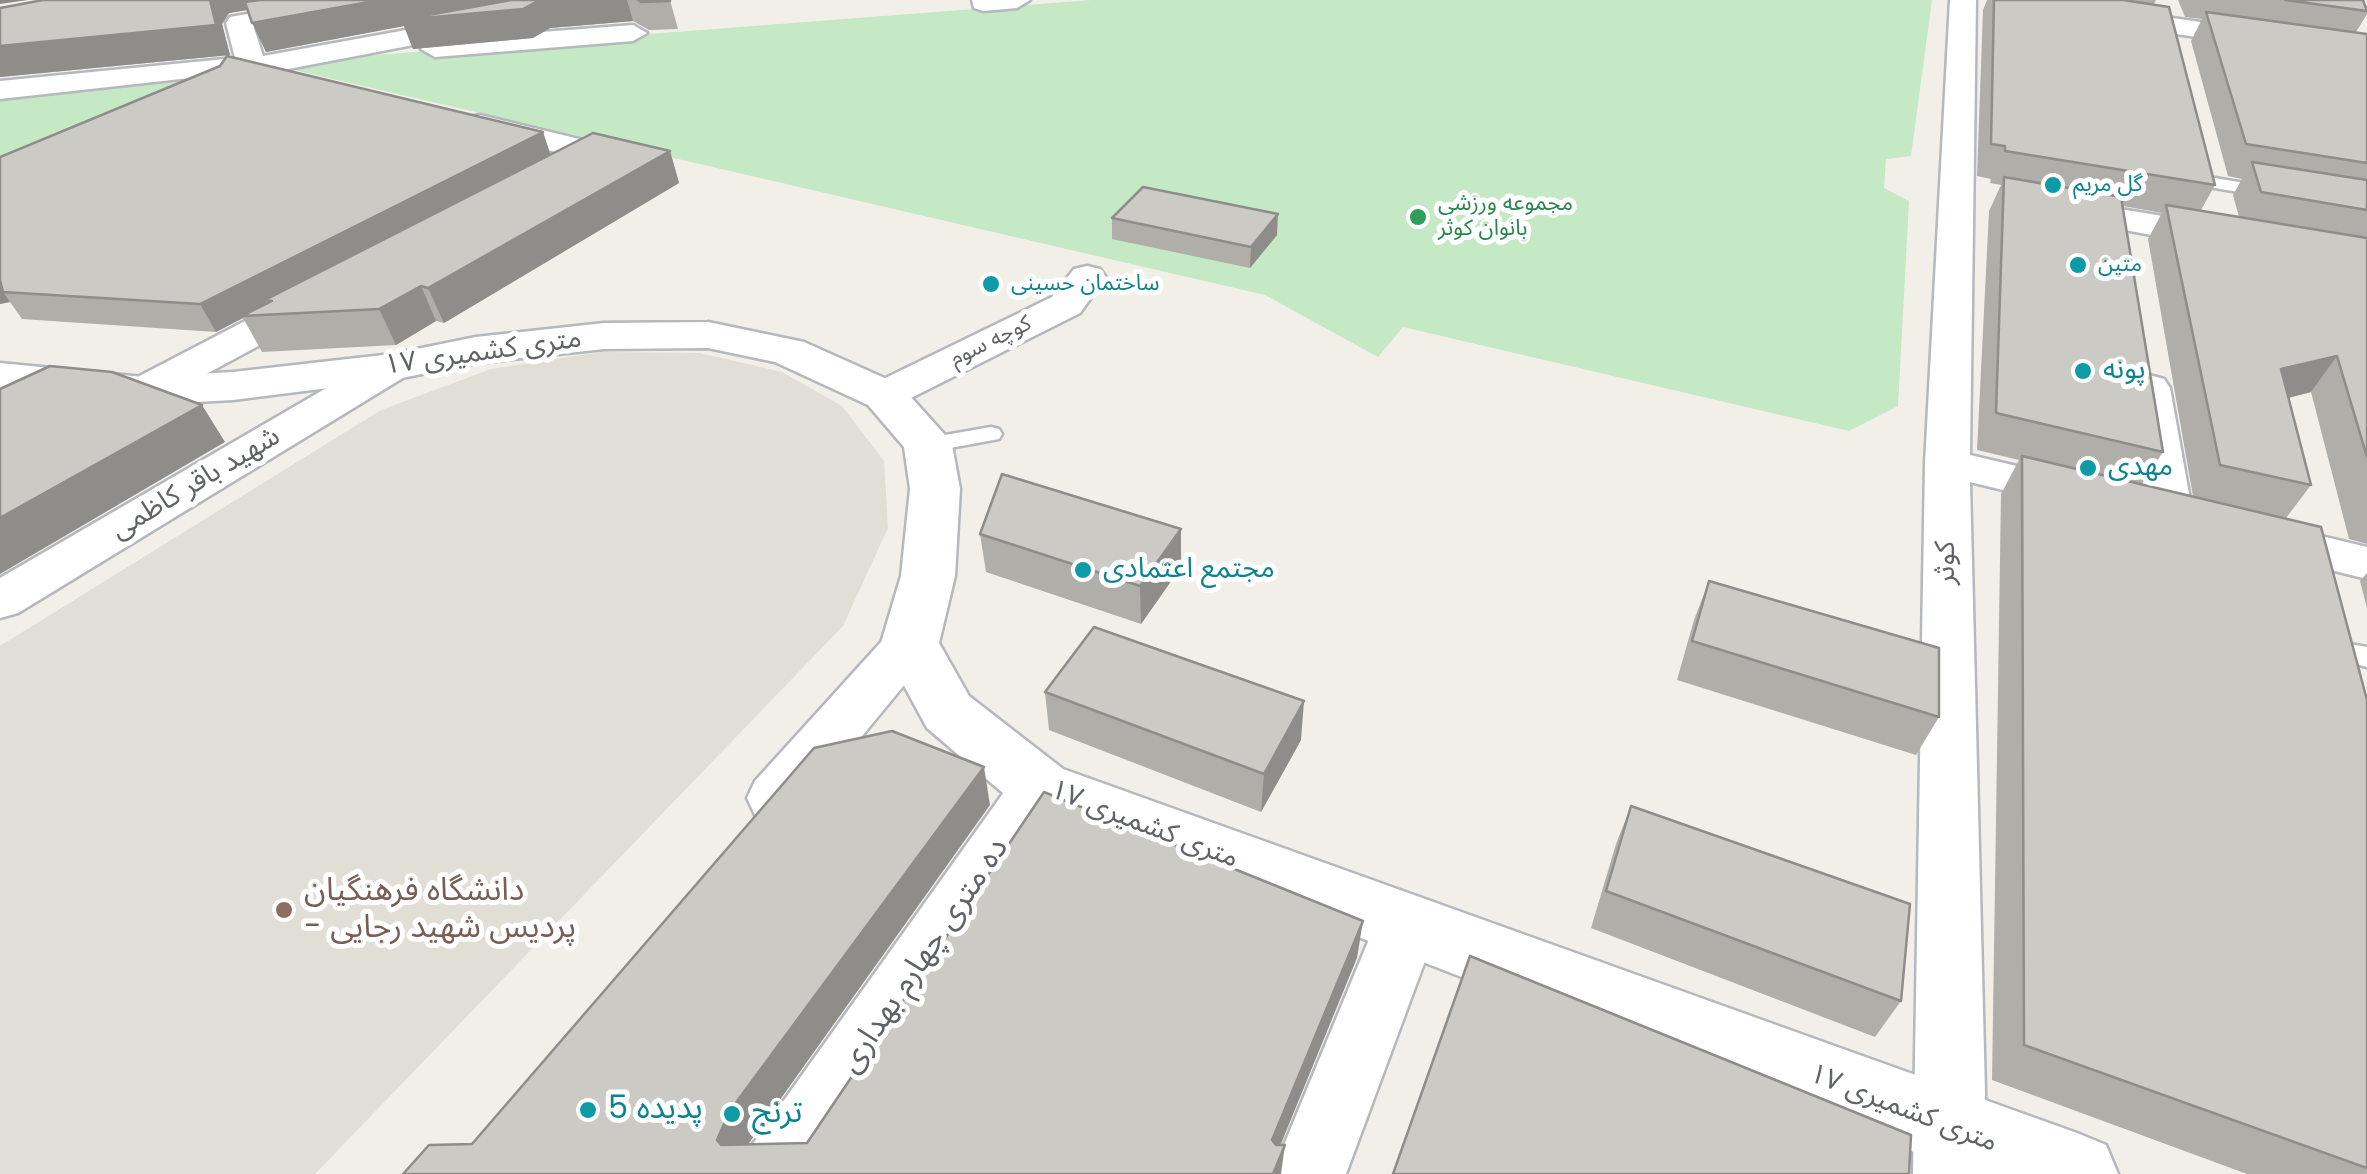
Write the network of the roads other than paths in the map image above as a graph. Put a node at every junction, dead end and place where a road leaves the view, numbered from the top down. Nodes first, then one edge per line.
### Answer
1 (370, 0) edge
2 (1018, 0) edge
3 (1963, 0) edge
4 (983, 2) dead end
5 (2074, 12) edge
6 (2167, 13) edge
7 (534, 14) dead end
8 (634, 33) dead end
9 (2367, 54) edge
10 (2178, 60) edge
11 (269, 64) junction
12 (328, 86) edge
13 (0, 90) edge
14 (180, 98) edge
15 (442, 114) edge
16 (2200, 147) edge
17 (2209, 182) junction
18 (524, 189) edge
19 (2288, 195) edge
20 (2030, 204) edge
21 (2222, 237) junction
22 (2258, 243) edge
23 (1086, 277) dead end
24 (333, 290) edge
25 (2143, 349) edge
26 (392, 367) junction
27 (0, 377) edge
28 (62, 386) junction
29 (143, 391) junction
30 (884, 395) junction
31 (0, 418) edge
32 (991, 434) dead end
33 (928, 445) junction
34 (1947, 463) junction
35 (2170, 516) junction
36 (2344, 558) edge
37 (0, 601) edge
38 (910, 643) junction
39 (2359, 655) edge
40 (2367, 710) edge
41 (1040, 787) junction
42 (744, 835) edge
43 (1406, 923) junction
44 (1951, 1150) edge
45 (776, 1174) edge
46 (1309, 1174) edge
47 (2077, 1174) edge

1 - 11 street
2 - 4 street
3 - 34 street, کوثر
5 - 6 street
6 - 9 street
6 - 10 street
7 - 11 street
8 - 11 street
11 - 12 street
11 - 13 street
11 - 14 street
15 - 18 street
16 - 17 street
17 - 19 lane
17 - 21 street
20 - 21 street
21 - 22 street
23 - 30 street, کوچه سوم
24 - 29 street
25 - 35 street
26 - 29 street, ۱۷ متری کشمیری
26 - 30 street, ۱۷ متری کشمیری
26 - 37 street, شهید باقر کاظمی
27 - 28 street, ۱۷ متری کشمیری
28 - 29 street, ۱۷ متری کشمیری
28 - 31 street
30 - 33 street, ۱۷ متری کشمیری
32 - 33 lane
33 - 38 street
34 - 35 street
34 - 44 street, کوثر
35 - 36 street
36 - 39 street
38 - 41 street, ۱۷ متری کشمیری
38 - 42 street
39 - 40 street
41 - 43 street, ۱۷ متری کشمیری
41 - 45 street, ده متری چهارم بهداری
43 - 44 street, ۱۷ متری کشمیری
43 - 46 street
44 - 47 street, ۱۷ متری کشمیری

